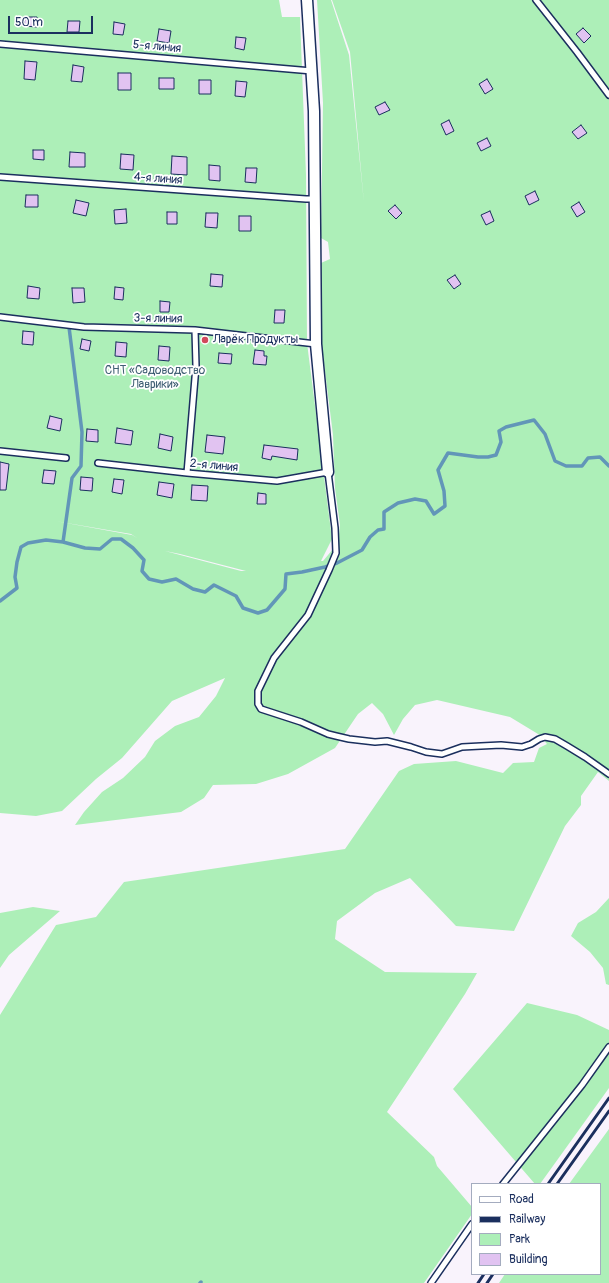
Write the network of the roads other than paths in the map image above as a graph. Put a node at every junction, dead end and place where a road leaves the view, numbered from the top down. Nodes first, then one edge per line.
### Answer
1 (307, 0) edge
2 (536, 0) edge
3 (0, 44) edge
4 (312, 71) junction
5 (609, 95) edge
6 (0, 177) edge
7 (315, 199) junction
8 (0, 317) edge
9 (195, 330) junction
10 (316, 344) junction
11 (0, 452) edge
12 (66, 458) dead end
13 (98, 463) dead end
14 (328, 472) junction
15 (188, 473) junction
16 (609, 774) edge
17 (609, 1047) edge
18 (504, 1183) edge
19 (471, 1225) edge
20 (431, 1283) edge

1 - 4 street
2 - 5 lane
3 - 4 lane, 5-я линия
4 - 7 street
6 - 7 lane, 4-я линия
7 - 10 street
8 - 9 lane, 3-я линия
9 - 10 lane, 3-я линия
9 - 15 lane
10 - 14 street
11 - 12 lane
13 - 15 lane, 2-я линия
14 - 15 lane, 2-я линия
14 - 16 lane
17 - 18 lane
19 - 20 lane

